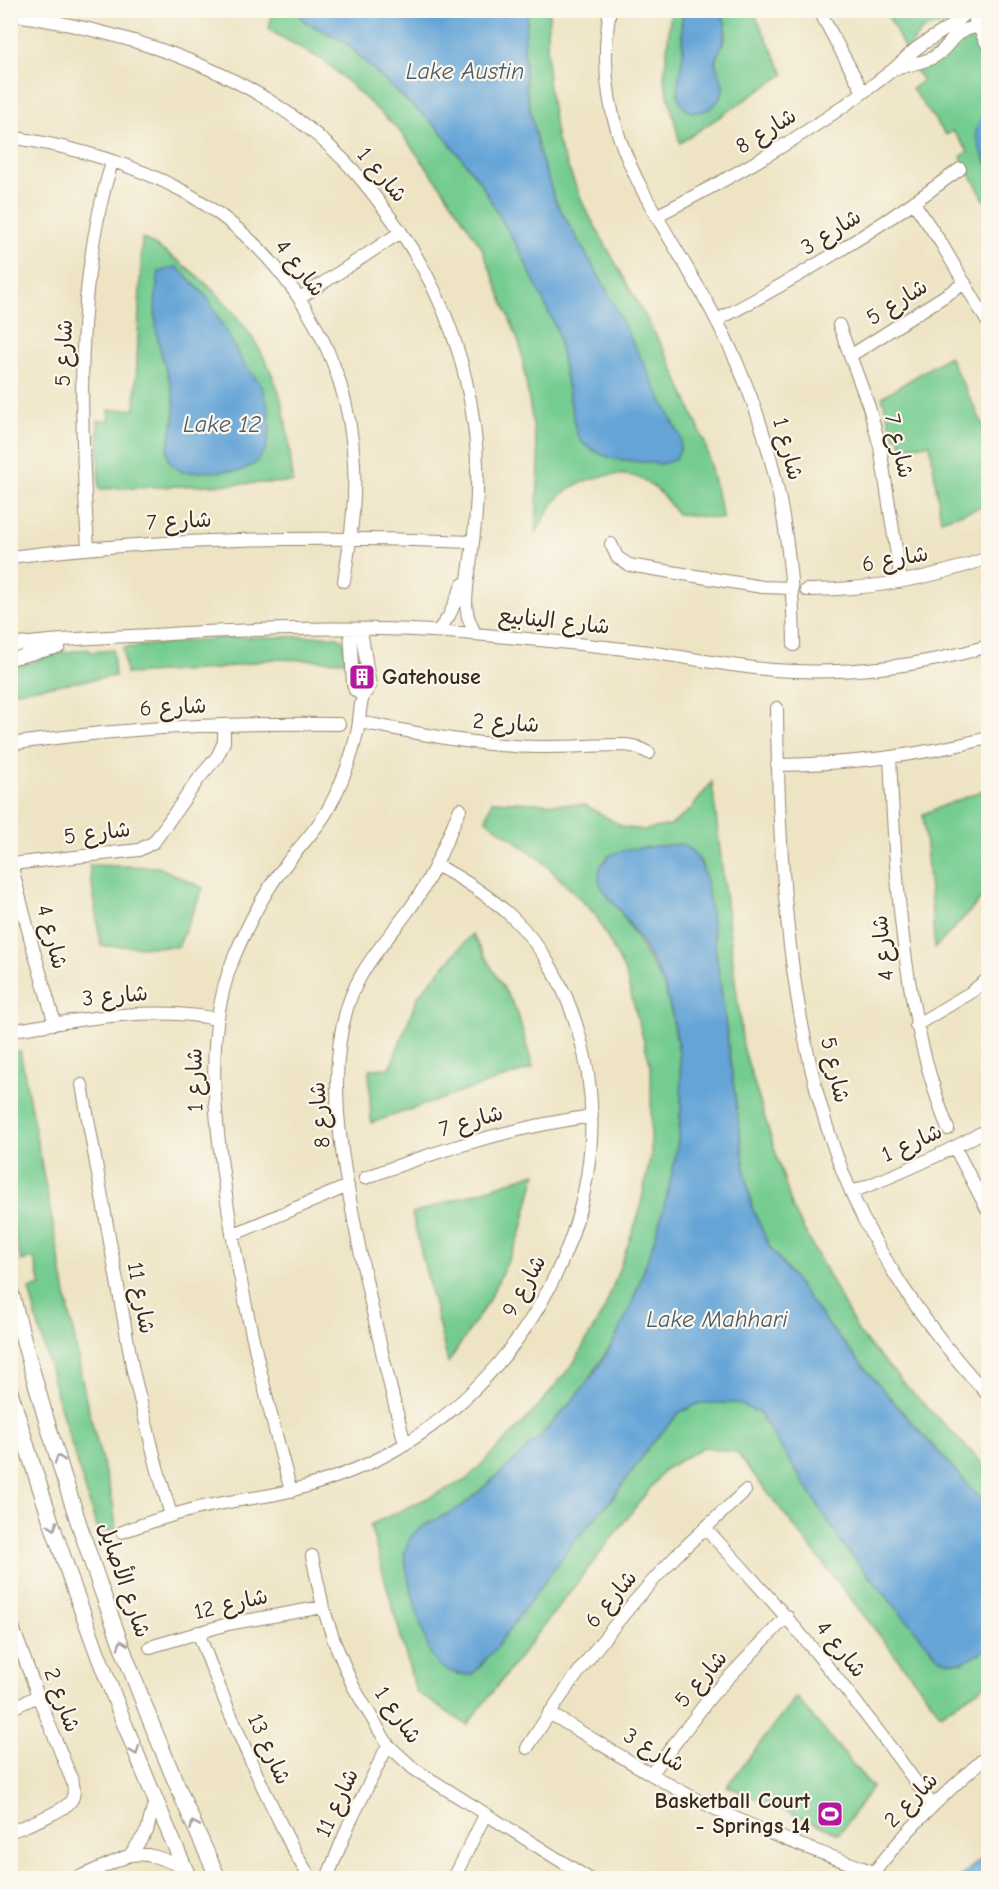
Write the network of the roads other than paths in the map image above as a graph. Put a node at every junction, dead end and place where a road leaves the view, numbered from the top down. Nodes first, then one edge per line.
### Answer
1 (610, 10) edge
2 (819, 10) edge
3 (970, 10) edge
4 (10, 14) edge
5 (979, 27) junction
6 (938, 34) junction
7 (988, 46) edge
8 (946, 47) junction
9 (916, 49) junction
10 (922, 61) junction
11 (892, 71) junction
12 (863, 92) junction
13 (10, 137) edge
14 (112, 162) junction
15 (960, 169) dead end
16 (914, 203) junction
17 (656, 216) junction
18 (401, 232) junction
19 (966, 283) junction
20 (300, 298) junction
21 (717, 320) junction
22 (988, 323) edge
23 (839, 325) dead end
24 (850, 356) junction
25 (350, 537) junction
26 (473, 542) junction
27 (611, 543) dead end
28 (88, 548) junction
29 (10, 557) edge
30 (988, 558) edge
31 (470, 566) junction
32 (344, 581) dead end
33 (901, 581) junction
34 (792, 588) junction
35 (806, 590) dead end
36 (356, 629) junction
37 (438, 631) junction
38 (475, 634) junction
39 (113, 637) junction
40 (10, 645) edge
41 (794, 645) dead end
42 (988, 646) edge
43 (10, 659) edge
44 (777, 708) dead end
45 (360, 722) junction
46 (339, 724) dead end
47 (224, 725) junction
48 (988, 738) edge
49 (10, 744) edge
50 (649, 753) dead end
51 (890, 757) junction
52 (777, 765) junction
53 (460, 810) dead end
54 (11, 862) edge
55 (436, 865) junction
56 (988, 979) edge
57 (217, 1019) junction
58 (55, 1024) junction
59 (916, 1025) junction
60 (16, 1030) dead end
61 (82, 1085) dead end
62 (592, 1116) junction
63 (988, 1128) edge
64 (948, 1129) dead end
65 (955, 1148) junction
66 (365, 1178) dead end
67 (348, 1186) junction
68 (852, 1192) junction
69 (988, 1211) edge
70 (232, 1235) junction
71 (10, 1289) edge
72 (10, 1390) edge
73 (988, 1395) edge
74 (405, 1444) junction
75 (291, 1491) junction
76 (745, 1491) dead end
77 (171, 1515) junction
78 (705, 1528) junction
79 (122, 1532) dead end
80 (312, 1556) dead end
81 (322, 1607) junction
82 (787, 1616) junction
83 (10, 1618) edge
84 (198, 1632) junction
85 (150, 1647) dead end
86 (38, 1696) junction
87 (10, 1709) edge
88 (549, 1713) junction
89 (388, 1745) junction
90 (526, 1748) dead end
91 (988, 1755) edge
92 (652, 1773) junction
93 (155, 1800) junction
94 (933, 1806) junction
95 (484, 1815) junction
96 (10, 1832) edge
97 (130, 1855) junction
98 (186, 1873) edge
99 (872, 1875) edge
100 (77, 1878) edge
101 (218, 1878) edge
102 (311, 1878) edge
103 (327, 1878) edge
104 (454, 1878) edge
105 (588, 1878) edge

1 - 17 street, شارع 1
2 - 12 street
3 - 5 street
3 - 6 street
4 - 18 street, شارع 1
5 - 7 street
5 - 8 street, شارع 8
6 - 8 street
6 - 9 street
8 - 10 street, شارع 8
9 - 10 street
9 - 11 street, شارع 8
10 - 11 street, شارع 8
11 - 12 street, شارع 8
12 - 17 street, شارع 8
13 - 14 street, شارع 4
14 - 20 street, شارع 4
14 - 28 street, شارع 5
15 - 16 street, شارع 3
16 - 19 street
16 - 21 street, شارع 3
17 - 21 street, شارع 1
18 - 20 street
18 - 26 street, شارع 1
19 - 22 street
19 - 24 street, شارع 5
20 - 25 street, شارع 4
21 - 34 street, شارع 1
23 - 24 street, شارع 7
24 - 33 street, شارع 7
25 - 26 street
25 - 28 street, شارع 7
25 - 32 street, شارع 4
26 - 31 street, شارع 1
27 - 34 street
28 - 29 street, شارع 7
30 - 33 street, شارع 6
31 - 37 street, شارع 1
31 - 38 street, شارع 1
33 - 35 street, شارع 6
34 - 41 street, شارع 1
36 - 37 street, شارع الينابيع
36 - 39 street, شارع الينابيع
36 - 45 street, شارع 1
37 - 38 street, شارع الينابيع
38 - 42 street, شارع الينابيع
39 - 40 street, شارع الينابيع
39 - 43 street, شارع الينابيع
44 - 52 street, شارع 5
45 - 50 street, شارع 2
45 - 57 street, شارع 1
46 - 47 street, شارع 6
47 - 49 street, شارع 6
47 - 54 street, شارع 5
48 - 51 street
51 - 52 street
51 - 59 street, شارع 4
52 - 68 street, شارع 5
53 - 55 street, شارع 8
54 - 58 street, شارع 4
55 - 62 street, شارع 9
55 - 67 street, شارع 8
56 - 59 street
57 - 58 street, شارع 3
57 - 70 street, شارع 1
58 - 60 street, شارع 3
59 - 64 street, شارع 4
61 - 77 street, شارع 11
62 - 66 street, شارع 7
62 - 74 street, شارع 9
63 - 65 street, شارع 1
65 - 68 street, شارع 1
65 - 69 street
67 - 70 street
67 - 74 street, شارع 8
68 - 73 street, شارع 5
70 - 75 street, شارع 1
101 -> 71 main road, شارع الأصايل
72 -> 93 main road
74 - 75 street, شارع 9
75 - 77 street, شارع 9
76 - 78 street, شارع 6
77 - 79 street, شارع 9
78 - 82 street, شارع 4
78 - 88 street, شارع 6
80 - 81 street, شارع 1
81 - 84 street, شارع 12
81 - 89 street, شارع 1
82 - 92 street, شارع 5
82 - 94 street, شارع 4
83 - 86 street, شارع 2
84 - 85 street, شارع 12
84 - 102 street, شارع 13
86 - 87 street
86 - 96 street, شارع 2
88 - 90 street, شارع 6
88 - 92 street, شارع 3
89 - 95 street, شارع 1
89 - 103 street, شارع 11
91 - 94 street, شارع 2
92 - 99 street, شارع 3
93 - 97 street
93 - 98 main road
94 - 99 street, شارع 2
95 - 104 street
95 - 105 street, شارع 1
97 - 98 street
97 - 100 street

